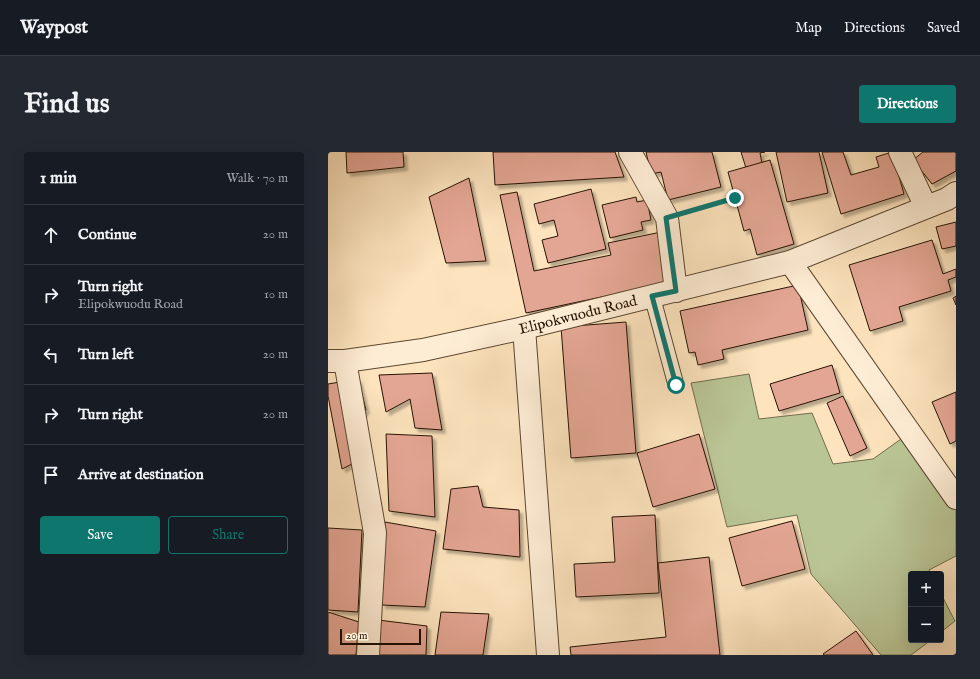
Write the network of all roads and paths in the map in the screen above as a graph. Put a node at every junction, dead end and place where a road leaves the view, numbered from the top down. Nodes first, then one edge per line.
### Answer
1 (630, 152) edge
2 (900, 152) edge
3 (956, 193) edge
4 (735, 198) dead end
5 (926, 207) junction
6 (666, 218) junction
7 (790, 262) junction
8 (676, 291) junction
9 (652, 296) junction
10 (524, 328) junction
11 (337, 361) edge
12 (676, 385) dead end
13 (956, 498) edge
14 (368, 655) edge
15 (548, 655) edge

1 - 6 street
2 - 5 street
3 - 5 street, Elipokwuodu Road
4 - 6 path
5 - 7 street, Elipokwuodu Road
6 - 8 street
7 - 8 street, Elipokwuodu Road
7 - 13 street
8 - 9 street, Elipokwuodu Road
9 - 10 street, Elipokwuodu Road
9 - 12 lane
10 - 11 street, Elipokwuodu Road
10 - 15 street
11 - 14 street

